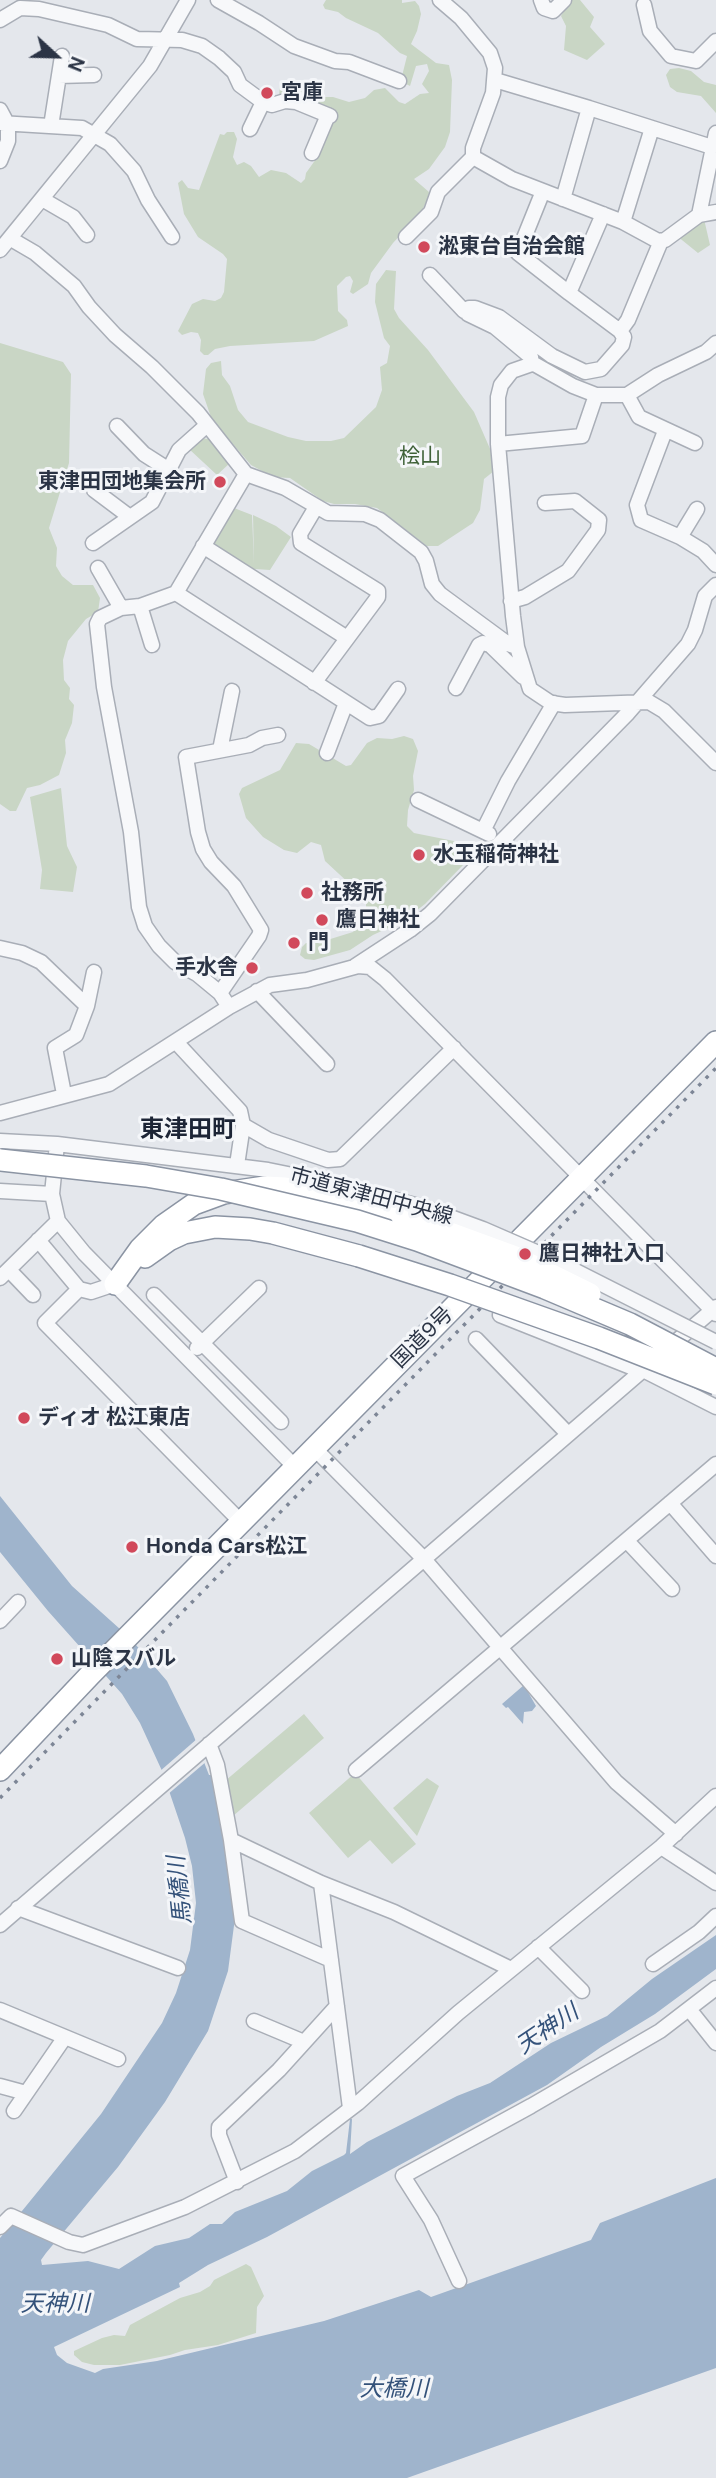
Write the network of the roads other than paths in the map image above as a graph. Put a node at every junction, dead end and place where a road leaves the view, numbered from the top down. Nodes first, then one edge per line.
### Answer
1 (188, 0) edge
2 (218, 0) edge
3 (440, 0) edge
4 (541, 0) edge
5 (564, 0) edge
6 (646, 2) edge
7 (0, 20) edge
8 (167, 38) junction
9 (716, 41) edge
10 (62, 55) dead end
11 (94, 75) dead end
12 (59, 76) junction
13 (495, 80) junction
14 (399, 81) dead end
15 (263, 102) junction
16 (589, 108) junction
17 (0, 110) edge
18 (9, 124) edge
19 (51, 126) junction
20 (652, 128) junction
21 (250, 129) dead end
22 (94, 134) junction
23 (714, 140) edge
24 (312, 153) dead end
25 (473, 157) junction
26 (0, 161) edge
27 (543, 191) junction
28 (41, 199) junction
29 (563, 199) junction
30 (716, 212) edge
31 (604, 214) junction
32 (699, 215) junction
33 (624, 222) junction
34 (87, 235) dead end
35 (172, 237) dead end
36 (406, 237) dead end
37 (11, 239) junction
38 (661, 242) junction
39 (0, 250) edge
40 (429, 275) dead end
41 (569, 293) junction
42 (464, 311) junction
43 (621, 331) junction
44 (716, 343) edge
45 (532, 364) junction
46 (596, 395) junction
47 (627, 395) junction
48 (207, 425) junction
49 (117, 426) dead end
50 (665, 431) junction
51 (695, 443) dead end
52 (498, 444) junction
53 (169, 470) junction
54 (246, 474) junction
55 (94, 490) dead end
56 (545, 503) dead end
57 (316, 507) junction
58 (697, 509) dead end
59 (130, 517) junction
60 (684, 540) junction
61 (93, 543) dead end
62 (203, 546) junction
63 (716, 565) edge
64 (98, 568) dead end
65 (716, 585) edge
66 (176, 593) junction
67 (511, 601) junction
68 (140, 606) junction
69 (121, 608) junction
70 (348, 638) junction
71 (152, 646) dead end
72 (517, 648) junction
73 (525, 678) junction
74 (314, 683) junction
75 (456, 688) dead end
76 (398, 689) dead end
77 (232, 691) dead end
78 (638, 702) junction
79 (346, 703) junction
80 (554, 703) junction
81 (278, 735) dead end
82 (220, 750) junction
83 (327, 753) dead end
84 (716, 763) edge
85 (418, 800) dead end
86 (484, 829) junction
87 (500, 842) junction
88 (0, 948) edge
89 (354, 967) junction
90 (94, 972) dead end
91 (257, 991) junction
92 (220, 993) junction
93 (88, 1006) junction
94 (229, 1007) junction
95 (176, 1042) junction
96 (716, 1042) edge
97 (454, 1048) junction
98 (327, 1064) dead end
99 (64, 1094) junction
100 (0, 1113) edge
101 (243, 1125) junction
102 (0, 1141) edge
103 (57, 1144) junction
104 (0, 1160) edge
105 (237, 1165) junction
106 (582, 1177) junction
107 (0, 1191) edge
108 (52, 1194) junction
109 (58, 1221) junction
110 (38, 1240) junction
111 (4, 1274) edge
112 (115, 1284) junction
113 (259, 1288) dead end
114 (79, 1289) junction
115 (33, 1295) dead end
116 (155, 1295) dead end
117 (715, 1311) edge
118 (500, 1315) dead end
119 (629, 1324) junction
120 (476, 1339) dead end
121 (716, 1342) edge
122 (202, 1343) junction
123 (188, 1358) junction
124 (716, 1369) edge
125 (642, 1370) junction
126 (232, 1373) junction
127 (716, 1384) edge
128 (217, 1388) junction
129 (716, 1407) edge
130 (281, 1422) dead end
131 (568, 1434) junction
132 (314, 1448) junction
133 (716, 1464) edge
134 (295, 1467) junction
135 (670, 1503) junction
136 (242, 1523) junction
137 (627, 1541) junction
138 (716, 1556) edge
139 (423, 1558) junction
140 (672, 1589) dead end
141 (18, 1602) dead end
142 (0, 1621) edge
143 (501, 1648) junction
144 (206, 1747) junction
145 (0, 1770) edge
146 (356, 1770) dead end
147 (716, 1796) edge
148 (676, 1834) junction
149 (231, 1840) junction
150 (661, 1847) junction
151 (321, 1883) junction
152 (716, 1883) edge
153 (19, 1908) junction
154 (716, 1916) edge
155 (0, 1925) edge
156 (538, 1947) junction
157 (331, 1960) junction
158 (653, 1964) dead end
159 (178, 1968) dead end
160 (511, 1969) junction
161 (716, 1988) edge
162 (582, 1991) dead end
163 (337, 2006) junction
164 (689, 2009) junction
165 (0, 2010) edge
166 (254, 2021) dead end
167 (65, 2037) junction
168 (304, 2042) junction
169 (716, 2043) edge
170 (118, 2059) dead end
171 (0, 2086) edge
172 (26, 2093) junction
173 (350, 2108) junction
174 (14, 2111) dead end
175 (237, 2182) junction
176 (0, 2227) edge
177 (459, 2281) dead end

1 - 8 street
2 - 14 street
3 - 13 street
4 - 5 street
6 - 9 street
7 - 8 street
8 - 15 street
8 - 22 street
10 - 12 street
11 - 12 street
12 - 19 street
13 - 16 street
13 - 25 street
15 - 21 street
15 - 24 street
16 - 20 street
16 - 29 street
17 - 18 street
18 - 19 street
18 - 26 street
19 - 22 street
20 - 23 street
20 - 33 street
22 - 28 street
22 - 35 street
23 - 32 street
25 - 27 street
25 - 36 street
27 - 29 street
27 - 41 street
28 - 34 street
28 - 37 street
29 - 31 street
30 - 32 street
31 - 33 street
31 - 41 street
32 - 38 street
33 - 38 street
37 - 39 street
37 - 48 street
38 - 43 street
40 - 42 street
41 - 43 street
42 - 43 street
42 - 45 street
44 - 47 street
45 - 46 street
45 - 52 street
46 - 47 street
46 - 52 street
47 - 50 street
48 - 53 street
48 - 54 street
49 - 53 street
50 - 51 street
50 - 60 street
52 - 67 street
53 - 59 street
54 - 57 street
54 - 62 street
55 - 59 street
56 - 67 street
57 - 70 street
57 - 72 street
58 - 60 street
59 - 61 street
60 - 63 street
62 - 66 street
62 - 70 street
64 - 69 street
65 - 78 street
66 - 68 street
66 - 74 street
67 - 72 street
68 - 69 street
68 - 71 street
69 - 92 street
70 - 74 street
72 - 73 street
73 - 75 street
73 - 80 street
74 - 79 street
76 - 79 street
77 - 82 street
78 - 80 street
78 - 84 street
78 - 87 street
79 - 83 street
80 - 86 street
81 - 82 street
82 - 92 street
85 - 86 street
86 - 87 street
87 - 89 street
88 - 93 street
89 - 91 street
89 - 97 street
90 - 93 street
91 - 94 street
91 - 98 street
92 - 94 street
93 - 99 street
94 - 95 street
95 - 99 street
95 - 101 street
96 - 106 highway, 国道9号
97 - 101 street
97 - 106 street
99 - 100 street
101 - 105 street
102 - 103 street, 市道東津田中央線
103 - 105 street, 市道東津田中央線
103 - 108 street
104 - 119 highway, bridge
105 - 121 street, 市道東津田中央線, bridge
106 - 117 street
106 - 132 highway, 国道9号
107 - 108 street
108 - 109 street
109 - 110 street
109 - 112 street
110 - 111 street
110 - 114 street
111 - 115 street
112 - 114 street
112 - 119 highway, bridge
112 - 123 street
112 - 127 highway, bridge
113 - 122 street
114 - 136 street
116 - 122 street
117 - 125 street
118 - 125 street
119 - 124 highway, bridge
120 - 131 street
122 - 123 street
122 - 126 street
123 - 128 street
125 - 129 street
125 - 131 street
126 - 128 street
126 - 130 street
128 - 134 street
131 - 139 street
132 - 134 highway, 国道9号
132 - 139 street
133 - 135 street
134 - 136 highway, 国道9号
135 - 137 street
135 - 138 street
136 - 145 highway, 国道9号
137 - 140 street
137 - 143 street
139 - 143 street
139 - 144 street
141 - 142 street
143 - 146 street
143 - 148 street
144 - 149 street
144 - 153 street
147 - 148 street
148 - 150 street
149 - 151 street
149 - 157 street
150 - 152 street
150 - 156 street
151 - 157 street
151 - 160 street
153 - 155 street
153 - 159 street
154 - 158 street
156 - 160 street
156 - 162 street
157 - 163 street
160 - 173 street
161 - 164 street
163 - 168 street
163 - 173 street
164 - 169 street
164 - 177 street
165 - 167 street
166 - 168 street
167 - 170 street
167 - 172 street
168 - 175 street
171 - 172 street
172 - 174 street
173 - 175 street
175 - 176 street

